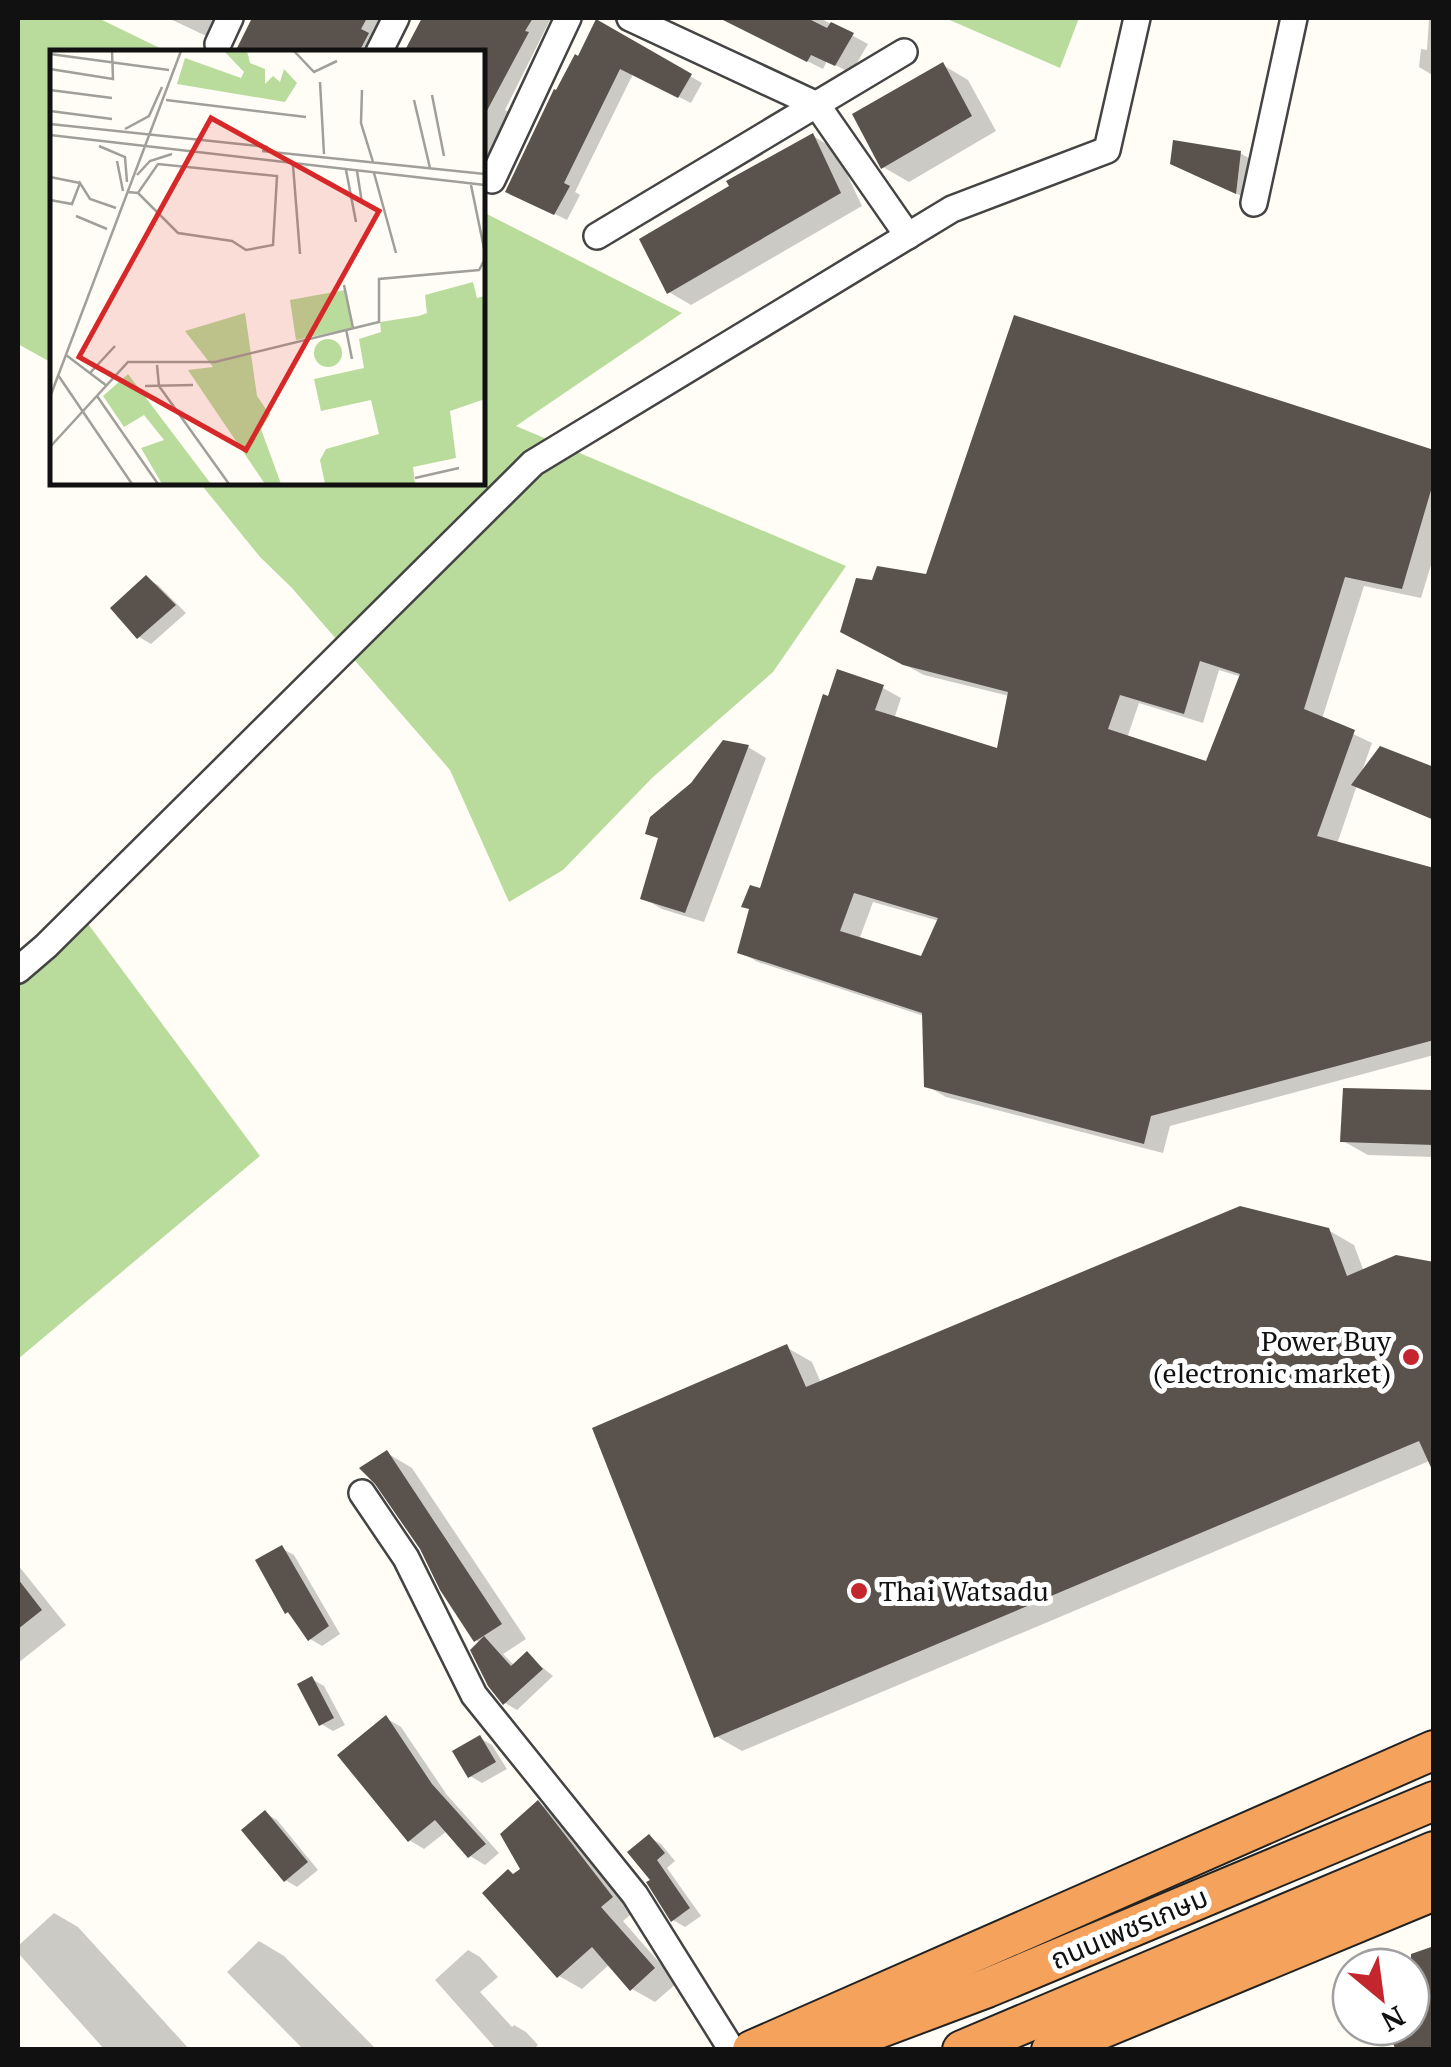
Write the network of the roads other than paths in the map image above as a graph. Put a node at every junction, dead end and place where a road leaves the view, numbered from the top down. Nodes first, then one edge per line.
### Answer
1 (230, 18) edge
2 (396, 18) edge
3 (568, 18) edge
4 (630, 18) edge
5 (1138, 18) edge
6 (1294, 18) edge
7 (218, 44) dead end
8 (380, 50) edge
9 (904, 52) dead end
10 (817, 105) junction
11 (492, 180) dead end
12 (1254, 203) dead end
13 (597, 236) dead end
14 (908, 236) junction
15 (18, 970) edge
16 (362, 1493) dead end
17 (1434, 1750) edge
18 (1434, 1801) edge
19 (1434, 1850) edge
20 (1434, 1891) edge
21 (732, 2050) edge
22 (752, 2050) edge
23 (822, 2050) edge
24 (962, 2050) edge
25 (1050, 2050) edge

1 - 7 street
2 - 8 street
3 - 11 street
4 - 10 street
5 - 14 street
6 - 12 street
9 - 10 street
10 - 13 street
10 - 14 street
14 - 15 street
16 - 21 street
17 - 22 highway
18 - 23 highway, ถนนเพชรเกษม
19 - 24 highway, ถนนเพชรเกษม
20 - 25 highway

